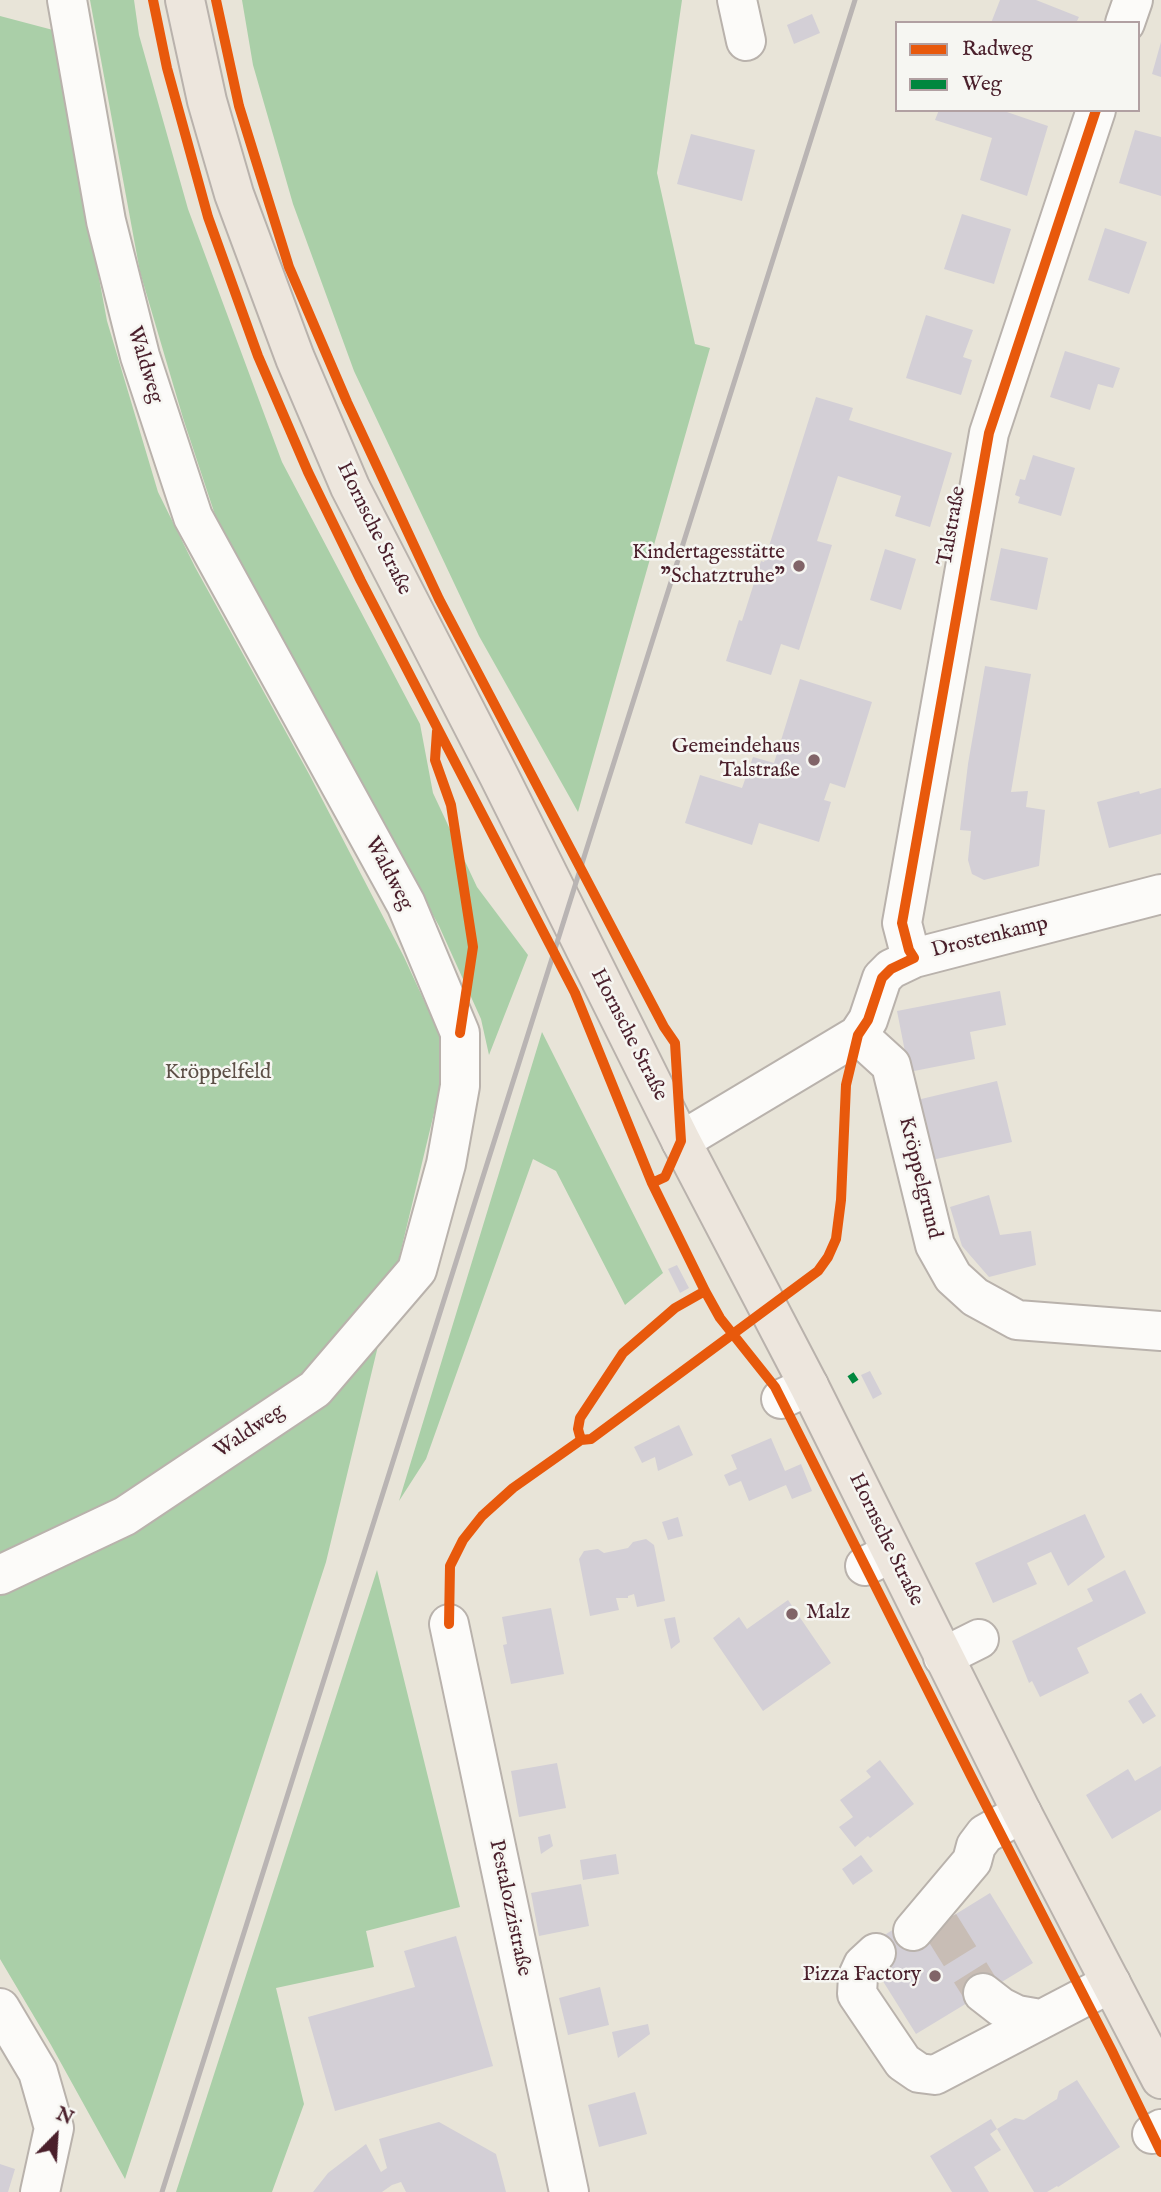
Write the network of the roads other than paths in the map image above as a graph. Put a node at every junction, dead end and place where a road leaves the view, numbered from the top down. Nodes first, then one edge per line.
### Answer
1 (67, 0) edge
2 (185, 0) edge
3 (737, 0) edge
4 (1133, 0) edge
5 (1126, 21) edge
6 (746, 41) dead end
7 (1095, 112) edge
8 (1161, 894) edge
9 (914, 958) junction
10 (858, 1035) junction
11 (681, 1141) junction
12 (1161, 1331) edge
13 (0, 1575) edge
14 (449, 1624) dead end
15 (979, 1639) dead end
16 (943, 1657) junction
17 (1022, 1813) junction
18 (931, 1919) dead end
19 (876, 1953) dead end
20 (1111, 1983) junction
21 (983, 1993) tunnel mouth
22 (0, 2008) edge
23 (1040, 2019) junction
24 (1161, 2079) edge
25 (40, 2192) edge
26 (569, 2192) edge

1 - 13 street, Waldweg
2 - 11 main road, Hornsche Straße
3 - 6 street
4 - 5 street
7 - 9 street, Talstraße
8 - 9 street, Drostenkamp
9 - 10 street, Drostenkamp
10 - 11 street
10 - 12 street, Kröppelgrund
11 - 16 main road, Hornsche Straße
14 - 26 street, Pestalozzistraße
15 - 16 street
16 - 17 main road, Hornsche Straße
17 - 18 street
17 - 20 main road, Hornsche Straße
19 - 23 street
20 - 23 street
20 - 24 main road, Hornsche Straße
21 - 23 street
22 - 25 street

